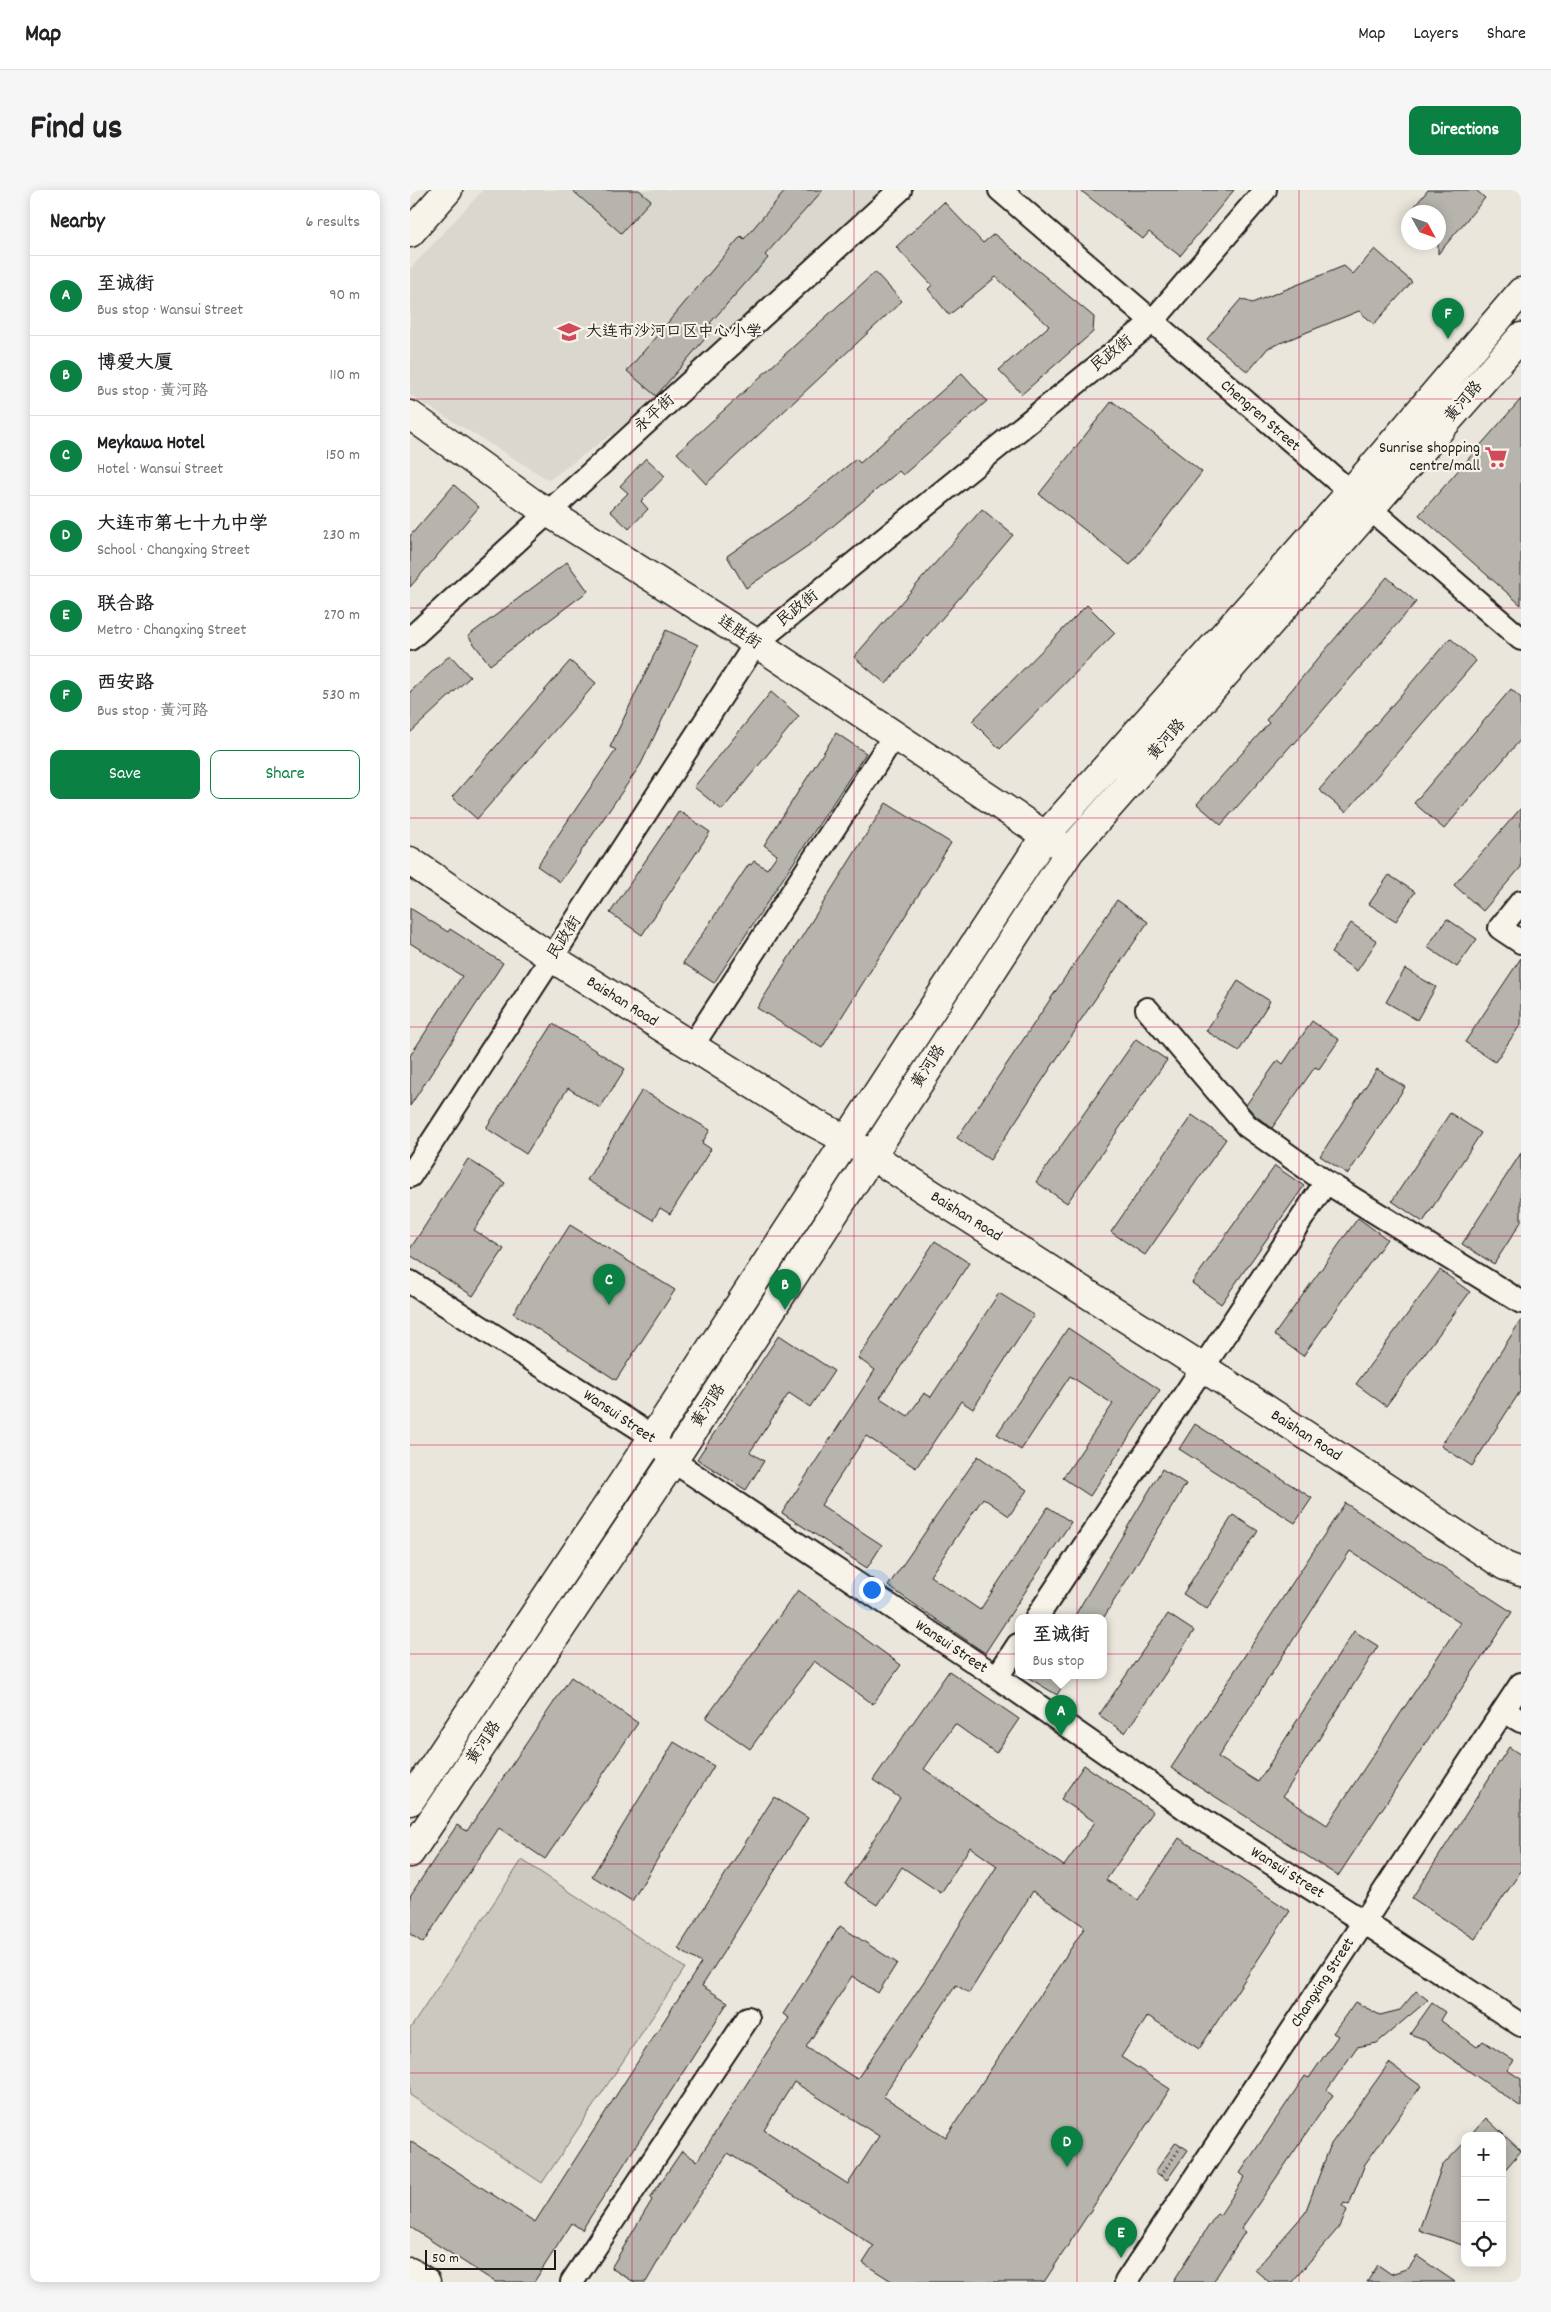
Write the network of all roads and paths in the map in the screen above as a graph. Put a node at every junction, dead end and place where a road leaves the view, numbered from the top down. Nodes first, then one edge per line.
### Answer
1 (448, 190) edge
2 (900, 190) edge
3 (1000, 190) edge
4 (1265, 190) edge
5 (412, 230) edge
6 (1521, 292) edge
7 (1152, 322) junction
8 (1521, 336) edge
9 (410, 415) edge
10 (1350, 493) junction
11 (1370, 510) junction
12 (549, 512) junction
13 (410, 639) edge
14 (1521, 639) edge
15 (756, 643) junction
16 (894, 736) junction
17 (1045, 836) junction
18 (1070, 851) junction
19 (410, 861) edge
20 (1521, 902) edge
21 (1521, 942) edge
22 (552, 958) junction
23 (1147, 1009) dead end
24 (692, 1046) junction
25 (847, 1140) junction
26 (870, 1156) junction
27 (410, 1176) edge
28 (1326, 1182) junction
29 (410, 1282) edge
30 (1521, 1302) edge
31 (1202, 1367) junction
32 (653, 1437) junction
33 (673, 1461) junction
34 (1521, 1572) edge
35 (1039, 1614) edge
36 (1015, 1650) edge
37 (997, 1677) junction
38 (1521, 1684) edge
39 (1512, 1716) edge
40 (413, 1790) edge
41 (443, 1804) junction
42 (410, 1853) edge
43 (1364, 1922) junction
44 (748, 2018) dead end
45 (1521, 2025) edge
46 (1182, 2146) dead end
47 (1161, 2176) dead end
48 (410, 2272) edge
49 (426, 2282) edge
50 (572, 2282) edge
51 (1126, 2282) edge

1 - 5 main road
2 - 12 street, 永平街
3 - 7 street, Chengren Street
4 - 7 street, 民政街
6 - 10 main road, 黄河路
7 - 10 street, Chengren Street
7 - 15 street, 民政街
8 - 11 main road, 黄河路
9 - 12 main road, 连胜街
10 - 11 street, Chengren Street
10 - 17 main road, 黄河路
11 - 14 street, Chengren Street
11 - 18 main road, 黄河路
12 - 13 street, 永平街
12 - 15 main road, 连胜街
15 - 16 main road, 连胜街
15 - 22 street, 民政街
16 - 17 main road, 连胜街
16 - 24 street
17 - 18 main road, 连胜街
17 - 25 main road, 黄河路
18 - 26 main road, 黄河路
19 - 22 main road, Baishan Road
20 - 21 street
22 - 24 main road, Baishan Road
22 - 27 street, 民政街
23 - 28 street
24 - 25 main road, Baishan Road
25 - 26 main road, Baishan Road
25 - 32 main road, 黄河路
26 - 31 main road, Baishan Road
26 - 33 main road, 黄河路
28 - 30 street
28 - 31 street
29 - 32 street, Wansui Street
31 - 34 main road, Baishan Road
31 - 35 street
32 - 33 street, Wansui Street
32 - 40 main road, 黄河路
33 - 37 street, Wansui Street
33 - 41 main road, 黄河路
36 - 37 street
37 - 43 street, Wansui Street
38 - 39 street, Changxing Street
39 - 43 street, Changxing Street
40 - 41 street
41 - 42 main road, 黄河路
43 - 45 street, Wansui Street
43 - 51 street, Changxing Street
44 - 50 street
46 - 47 path
48 - 49 main road

